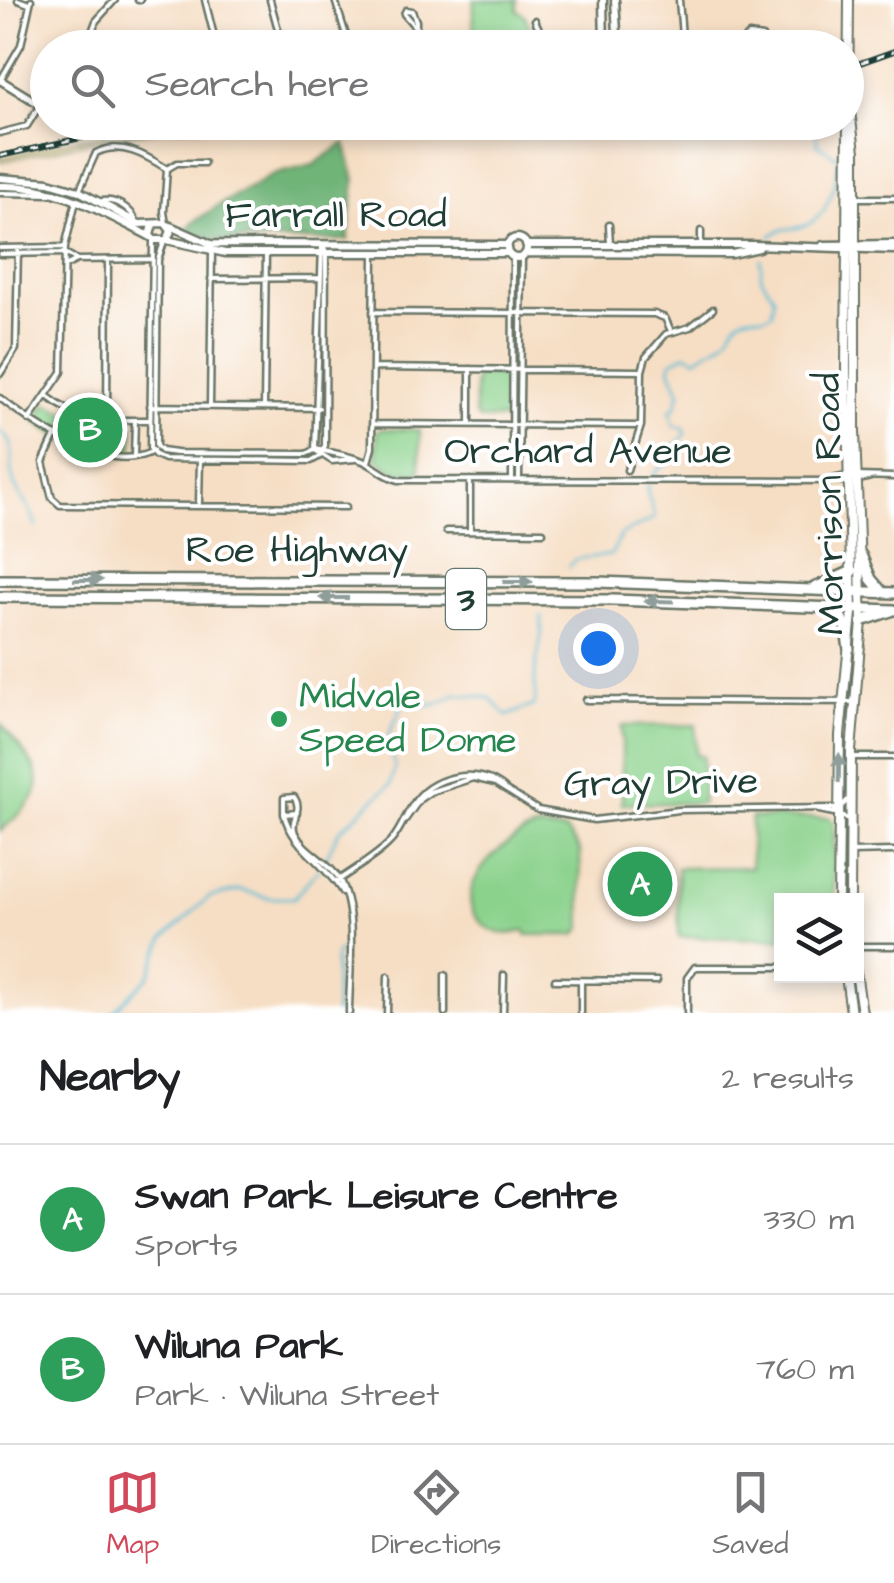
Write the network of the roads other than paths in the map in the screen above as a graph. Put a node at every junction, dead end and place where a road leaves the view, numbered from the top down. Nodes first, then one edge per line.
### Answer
1 (18, 0) edge
2 (115, 0) edge
3 (204, 0) edge
4 (270, 0) edge
5 (604, 0) edge
6 (615, 0) edge
7 (679, 0) edge
8 (849, 0) edge
9 (336, 1) edge
10 (30, 2) edge
11 (535, 20) dead end
12 (93, 30) edge
13 (212, 30) edge
14 (278, 30) edge
15 (345, 30) edge
16 (539, 30) edge
17 (604, 30) edge
18 (617, 30) edge
19 (682, 30) edge
20 (849, 30) edge
21 (0, 81) edge
22 (30, 97) edge
23 (30, 122) edge
24 (0, 133) edge
25 (850, 140) edge
26 (854, 140) edge
27 (204, 163) dead end
28 (167, 169) junction
29 (0, 178) edge
30 (0, 190) edge
31 (78, 195) junction
32 (856, 198) junction
33 (894, 198) edge
34 (164, 212) junction
35 (155, 224) junction
36 (167, 225) junction
37 (610, 225) dead end
38 (701, 231) dead end
39 (152, 238) junction
40 (165, 241) junction
41 (610, 245) junction
42 (851, 247) junction
43 (894, 247) edge
44 (322, 248) junction
45 (707, 248) junction
46 (540, 249) junction
47 (649, 249) junction
48 (65, 250) junction
49 (0, 251) edge
50 (18, 251) junction
51 (212, 252) junction
52 (266, 252) junction
53 (374, 252) junction
54 (517, 252) junction
55 (151, 259) junction
56 (158, 259) junction
57 (77, 260) junction
58 (108, 260) junction
59 (65, 266) junction
60 (266, 278) junction
61 (322, 278) junction
62 (211, 279) junction
63 (154, 293) junction
64 (714, 309) dead end
65 (374, 312) junction
66 (516, 313) junction
67 (671, 332) junction
68 (373, 368) junction
69 (470, 370) junction
70 (516, 370) junction
71 (642, 371) junction
72 (0, 374) edge
73 (46, 396) junction
74 (2, 399) edge
75 (154, 406) junction
76 (210, 406) junction
77 (264, 407) junction
78 (0, 408) edge
79 (321, 408) junction
80 (108, 419) junction
81 (29, 420) junction
82 (135, 420) junction
83 (150, 420) junction
84 (470, 423) junction
85 (372, 424) junction
86 (516, 424) junction
87 (641, 426) junction
88 (55, 436) junction
89 (154, 450) junction
90 (316, 450) junction
91 (322, 453) junction
92 (134, 457) junction
93 (200, 457) junction
94 (298, 458) junction
95 (367, 462) junction
96 (627, 470) dead end
97 (852, 478) junction
98 (894, 478) edge
99 (515, 479) junction
100 (470, 480) junction
101 (200, 506) junction
102 (346, 507) dead end
103 (446, 531) dead end
104 (470, 532) junction
105 (543, 532) dead end
106 (861, 555) junction
107 (852, 571) junction
108 (0, 580) edge
109 (812, 589) junction
110 (857, 591) junction
111 (882, 592) junction
112 (894, 592) edge
113 (0, 597) edge
114 (836, 606) junction
115 (857, 607) junction
116 (894, 610) edge
117 (862, 621) junction
118 (850, 649) junction
119 (586, 700) dead end
120 (843, 701) junction
121 (855, 702) junction
122 (851, 757) junction
123 (894, 757) edge
124 (850, 794) junction
125 (838, 810) junction
126 (297, 813) junction
127 (284, 814) junction
128 (850, 823) junction
129 (850, 852) junction
130 (894, 852) edge
131 (337, 879) junction
132 (838, 893) edge
133 (850, 893) edge
134 (864, 946) edge
135 (894, 946) edge
136 (774, 967) edge
137 (445, 975) dead end
138 (504, 975) dead end
139 (388, 976) dead end
140 (555, 980) dead end
141 (657, 981) dead end
142 (580, 982) junction
143 (847, 983) edge
144 (858, 983) edge
145 (349, 1013) edge
146 (387, 1013) edge
147 (445, 1013) edge
148 (502, 1013) edge
149 (580, 1013) edge
150 (687, 1013) edge
151 (851, 1013) edge
152 (862, 1013) edge

1 - 10 street
2 - 12 street
3 - 13 street
4 - 14 street
5 - 17 main road
6 - 18 main road
7 - 19 street
8 - 20 main road, Morrison Road
9 - 15 street
10 - 21 street
11 - 16 street
21 - 22 main road
23 - 24 street
25 - 42 main road, Morrison Road
26 - 32 main road, Morrison Road
27 - 28 street
28 - 31 street
28 - 34 street
29 - 31 main road
30 - 31 main road
31 - 35 main road
31 - 39 main road
31 - 48 street
32 - 33 street
32 - 42 main road, Morrison Road
34 - 35 street
34 - 36 street
35 - 36 main road, Farrall Road
35 - 39 main road
36 - 40 main road
36 - 44 main road, Farrall Road
37 - 41 street
38 - 45 street
39 - 40 main road, Farrall Road
39 - 55 street
40 - 51 main road, Farrall Road
40 - 56 street
41 - 46 main road, Farrall Road
41 - 47 main road, Farrall Road
42 - 43 main road, Farrall Road
42 - 45 main road, Farrall Road
42 - 97 main road, Morrison Road
44 - 52 main road, Farrall Road
44 - 53 main road, Farrall Road
44 - 54 main road, Farrall Road
44 - 61 street
45 - 47 main road, Farrall Road
46 - 47 main road, Farrall Road
46 - 54 main road, Farrall Road
48 - 50 street
48 - 57 street
48 - 59 street
49 - 50 street
50 - 72 street
51 - 52 main road, Farrall Road
51 - 62 street
52 - 60 street
53 - 54 main road, Farrall Road
53 - 65 street
54 - 66 street
55 - 56 street
55 - 58 street
55 - 63 street
56 - 63 street
57 - 58 street
57 - 59 street
58 - 80 street
59 - 73 street
60 - 61 street
60 - 62 street
60 - 77 street
61 - 79 street
62 - 76 street
63 - 75 street
64 - 67 street
65 - 66 street
65 - 68 street
66 - 67 street
66 - 70 street
67 - 71 street
68 - 69 street
68 - 85 street
69 - 70 street
69 - 84 street
70 - 71 street
70 - 86 street
71 - 87 street
73 - 80 street
73 - 81 street
74 - 78 street
74 - 81 street
75 - 76 street
75 - 83 street
75 - 89 street
76 - 77 street
77 - 79 street
79 - 90 street
79 - 91 street
80 - 82 street
81 - 88 street
82 - 83 street
82 - 92 street
83 - 89 street
84 - 85 street
84 - 86 street
85 - 95 street
86 - 87 street
86 - 99 street
87 - 96 street
88 - 92 street
88 - 101 street
89 - 92 street
89 - 93 street
90 - 91 street
90 - 94 street
91 - 94 street
91 - 95 street, Orchard Avenue
93 - 94 street
93 - 101 street
95 - 100 street, Orchard Avenue
97 - 98 street, Orchard Avenue
97 - 99 street, Orchard Avenue
97 - 106 main road, Morrison Road
97 - 107 main road, Morrison Road
99 - 100 street, Orchard Avenue
100 - 104 street
101 - 102 street
103 - 104 street
104 - 105 street
106 - 110 main road, Morrison Road
106 - 111 highway
107 - 109 highway
107 - 110 main road, Morrison Road
108 -> 109 highway, Roe Highway / 3
109 - 110 highway, Roe Highway / 3
110 - 111 highway, Roe Highway / 3
110 - 115 main road, Morrison Road
111 - 112 highway, Roe Highway / 3
114 -> 113 highway, Roe Highway / 3
114 - 115 highway, Roe Highway / 3
114 - 118 highway
115 - 116 highway, Roe Highway / 3
115 - 117 main road, Morrison Road
115 - 118 main road, Morrison Road
116 - 117 highway
117 - 121 main road, Morrison Road
118 - 120 main road, Morrison Road
119 - 120 street
120 - 121 street
125 -> 120 main road, Morrison Road
121 - 122 main road, Morrison Road
122 - 123 street
122 - 124 main road, Morrison Road
124 - 125 street
124 - 128 main road, Morrison Road
125 - 128 street
125 - 131 street, Gray Drive
125 - 132 main road, Morrison Road
126 - 127 street
126 - 127 street
126 - 131 street
127 - 131 street
128 - 129 main road, Morrison Road
129 - 130 street
129 - 133 main road, Morrison Road
131 - 145 street
134 - 135 street
136 - 150 street
137 - 147 street
138 - 148 street
139 - 146 street
140 - 142 street
141 - 142 street
142 - 149 street
143 - 151 main road
144 - 152 main road

